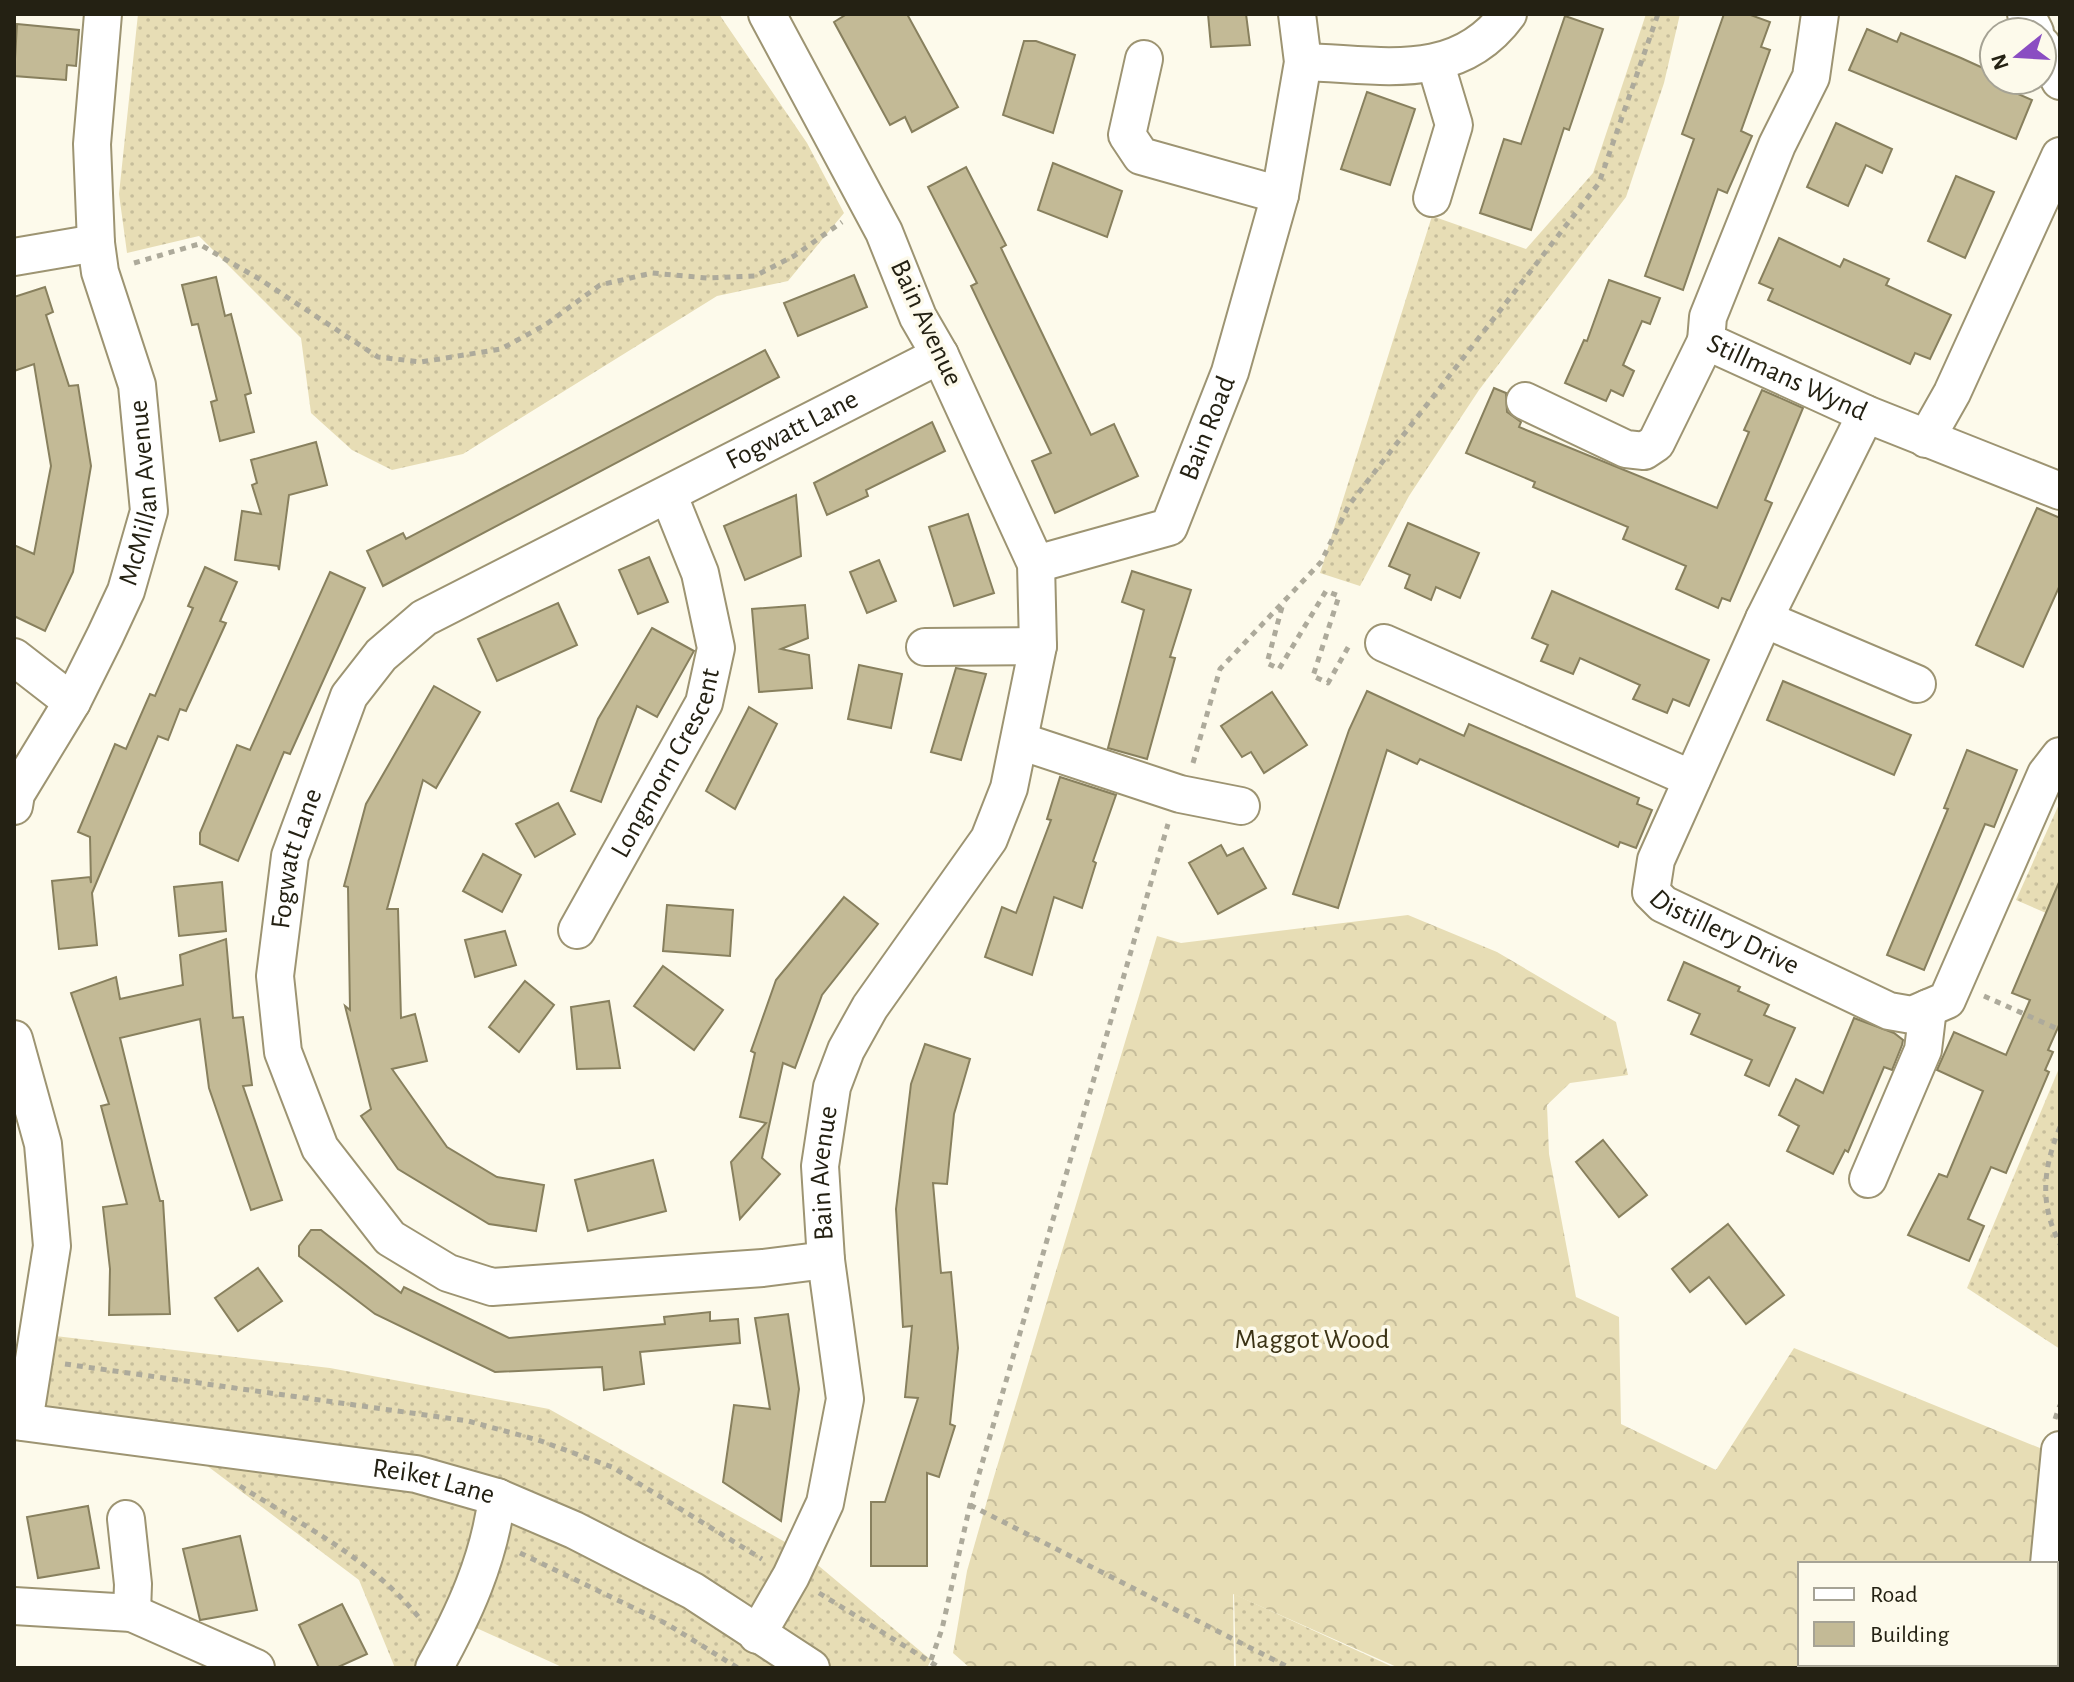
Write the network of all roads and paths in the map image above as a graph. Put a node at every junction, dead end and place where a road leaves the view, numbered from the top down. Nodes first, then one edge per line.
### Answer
1 (103, 14) edge
2 (767, 14) edge
3 (1297, 14) edge
4 (1508, 14) edge
5 (1820, 14) edge
6 (1144, 59) dead end
7 (1303, 62) junction
8 (1436, 65) junction
9 (2060, 156) edge
10 (1280, 195) junction
11 (1432, 198) dead end
12 (871, 205) junction
13 (14, 257) edge
14 (98, 257) junction
15 (1706, 341) junction
16 (940, 355) junction
17 (1525, 401) dead end
18 (1866, 414) junction
19 (1926, 439) junction
20 (2060, 491) edge
21 (669, 496) junction
22 (1036, 564) junction
23 (1283, 604) dead end
24 (1764, 619) junction
25 (1370, 638) joint
26 (1038, 646) junction
27 (925, 647) dead end
28 (14, 657) edge
29 (1917, 684) dead end
30 (72, 702) junction
31 (1020, 741) junction
32 (2060, 756) edge
33 (1692, 779) junction
34 (14, 806) edge
35 (1241, 806) dead end
36 (577, 930) dead end
37 (1955, 983) junction
38 (1928, 1008) junction
39 (2060, 1030) edge
40 (14, 1039) edge
41 (19, 1078) edge
42 (2060, 1127) edge
43 (1868, 1179) dead end
44 (2060, 1244) edge
45 (826, 1260) junction
46 (19, 1421) edge
47 (2060, 1450) edge
48 (239, 1486) dead end
49 (497, 1497) junction
50 (970, 1505) dead end
51 (126, 1519) dead end
52 (492, 1539) junction
53 (2049, 1562) edge
54 (405, 1600) dead end
55 (14, 1606) edge
56 (132, 1613) junction
57 (757, 1635) junction
58 (183, 1654) edge
59 (931, 1660) dead end
60 (256, 1668) edge
61 (434, 1668) edge
62 (738, 1668) edge
63 (811, 1668) edge
64 (940, 1668) edge
65 (1290, 1668) edge

1 - 14 street, McMillan Avenue
2 - 12 street, Bain Avenue
3 - 7 street, Bain Road
4 - 8 street
5 - 15 street, Stillmans Wynd
6 - 10 street
7 - 8 street
7 - 10 street, Bain Road
8 - 11 street
9 - 19 street
10 - 22 street, Bain Road
12 - 14 path
12 - 16 street, Bain Avenue
13 - 14 street
14 - 30 street, McMillan Avenue
15 - 17 street
15 - 18 street, Stillmans Wynd
16 - 21 street, Fogwatt Lane
16 - 22 street, Bain Avenue
18 - 19 street, Stillmans Wynd
18 - 24 street, Distillery Drive
19 - 20 street, Stillmans Wynd
21 - 36 street, Longmorn Crescent
21 - 45 street, Fogwatt Lane
22 - 26 street, Bain Avenue
23 - 25 path
24 - 29 street
24 - 33 street, Distillery Drive
25 - 33 street
26 - 27 street
26 - 31 street, Bain Avenue
28 - 30 street
30 - 34 street, McMillan Avenue
31 - 35 street
31 - 45 street, Bain Avenue
32 - 37 street
33 - 38 street, Distillery Drive
37 - 38 street
37 - 39 path
38 - 43 street
40 - 41 street
41 - 46 street
42 - 44 path
45 - 57 street, Bain Avenue
46 - 49 street, Reiket Lane
47 - 53 street
48 - 54 path
49 - 52 street
49 - 57 street, Reiket Lane
50 - 65 path
51 - 56 street
52 - 61 street
52 - 62 path
55 - 56 street
56 - 58 street
57 - 63 street, Reiket Lane
58 - 60 street
59 - 64 path

